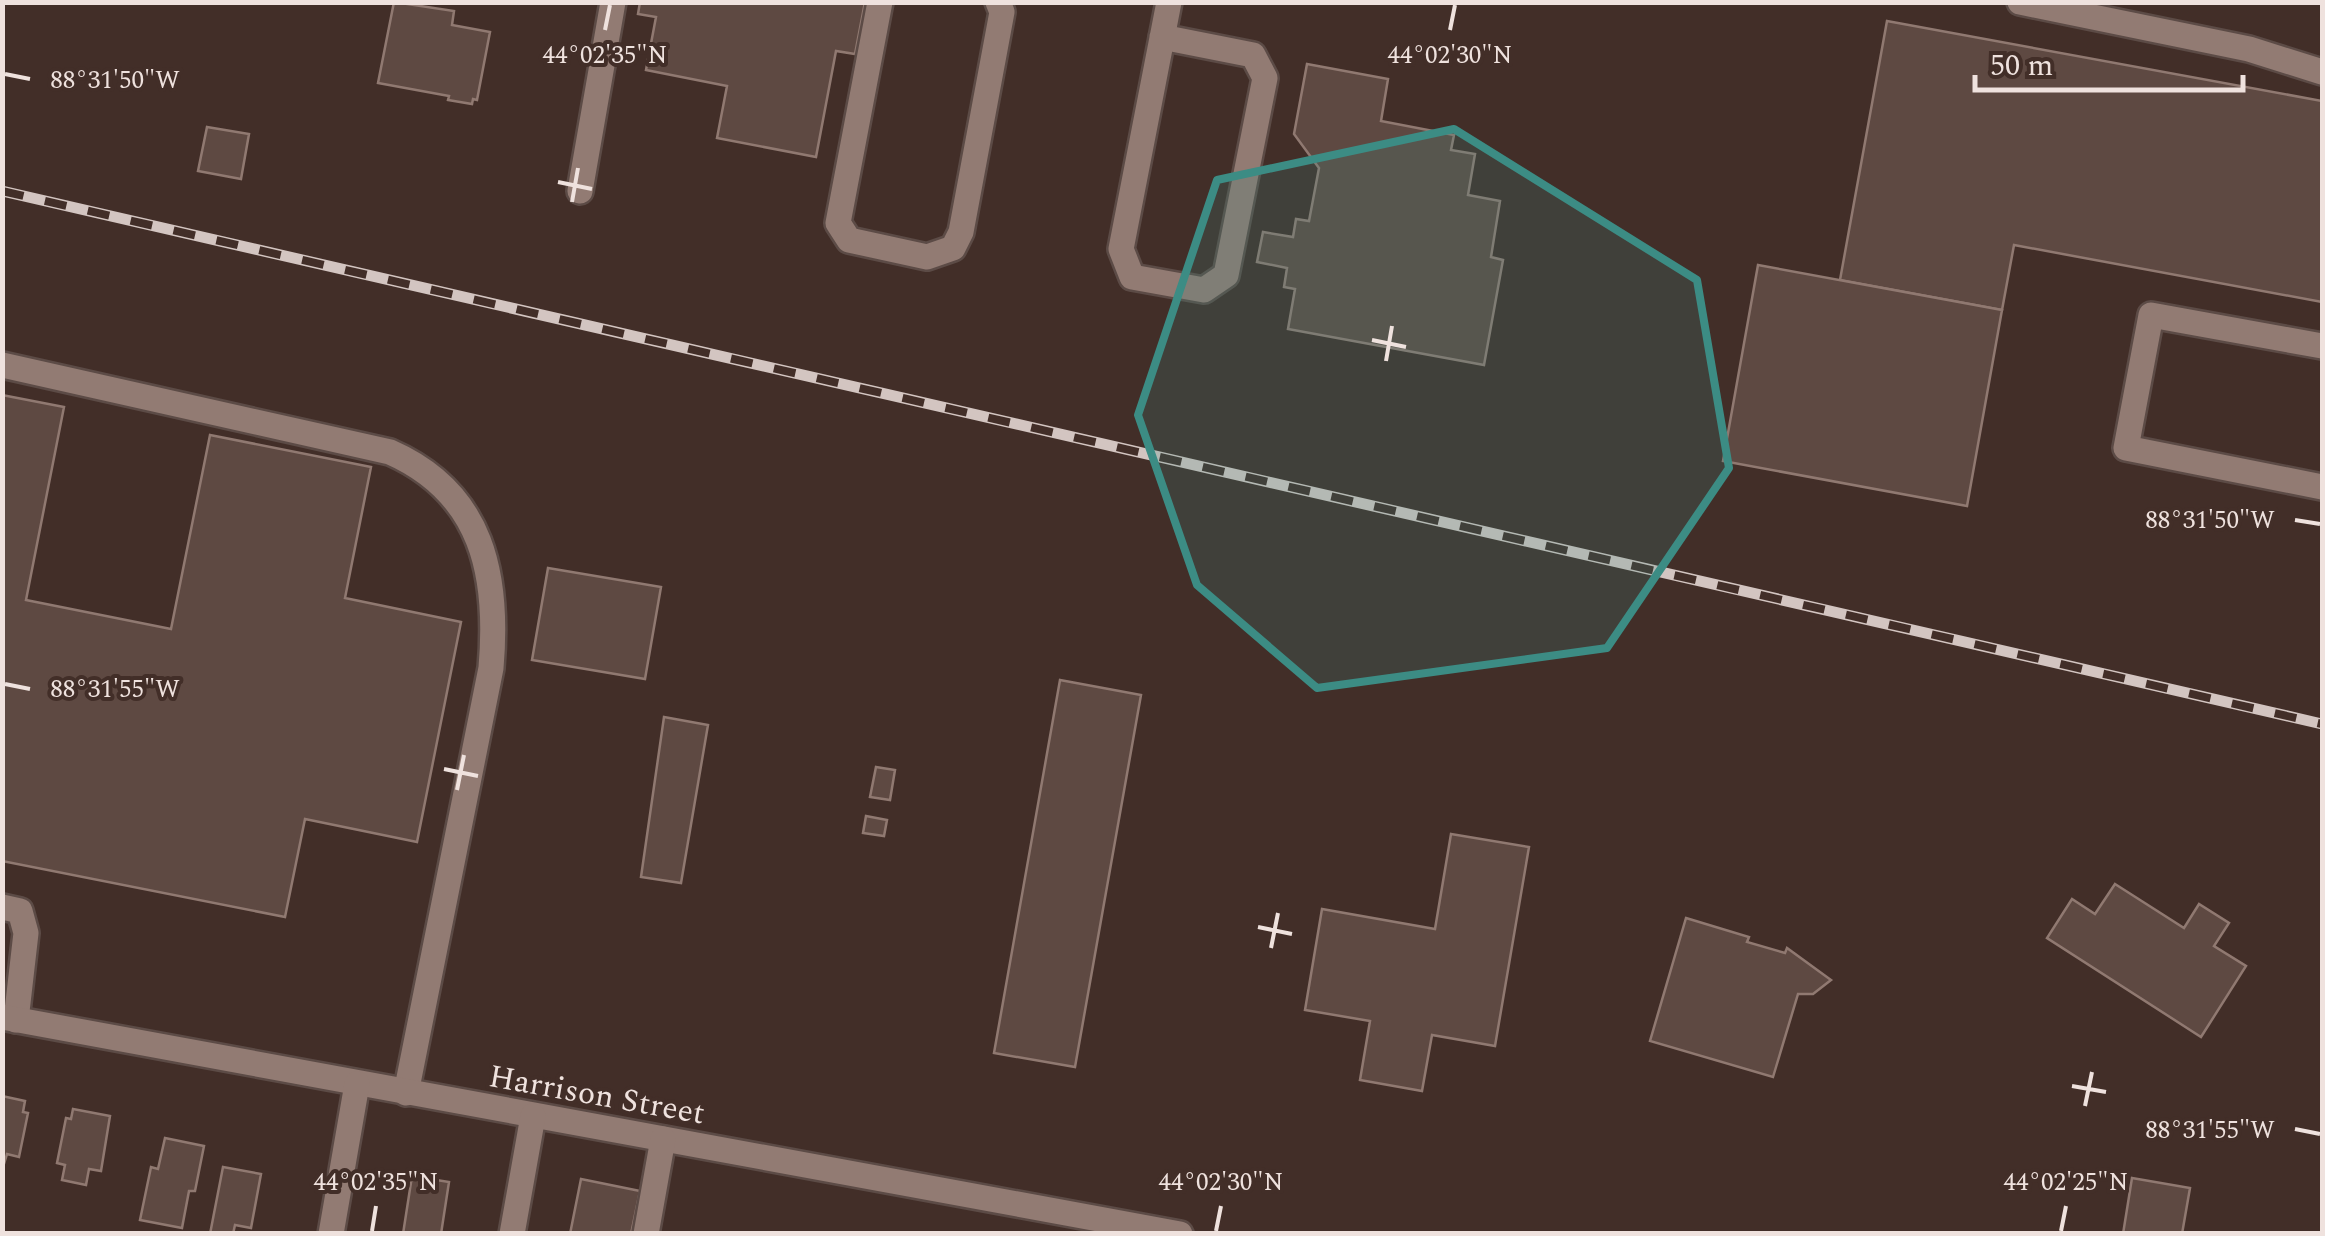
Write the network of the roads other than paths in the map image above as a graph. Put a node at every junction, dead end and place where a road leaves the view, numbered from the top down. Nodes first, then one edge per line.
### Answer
1 (613, 2) edge
2 (880, 2) edge
3 (998, 2) edge
4 (1169, 2) edge
5 (2020, 2) edge
6 (1162, 37) junction
7 (2322, 72) edge
8 (580, 191) dead end
9 (2322, 346) edge
10 (2, 365) edge
11 (2322, 488) edge
12 (2, 907) edge
13 (10, 1018) edge
14 (357, 1084) junction
15 (406, 1093) junction
16 (533, 1116) junction
17 (663, 1139) junction
18 (331, 1234) edge
19 (512, 1234) edge
20 (646, 1234) edge
21 (1180, 1234) edge

1 - 8 street
2 - 3 street
4 - 6 street
5 - 7 street
6 - 6 street
9 - 11 street
10 - 15 street
12 - 13 street
13 - 14 street, Harrison Street
14 - 15 street, Harrison Street
14 - 18 street
15 - 16 street, Harrison Street
16 - 17 street, Harrison Street
16 - 19 street
17 - 20 street
17 - 21 street, Harrison Street

